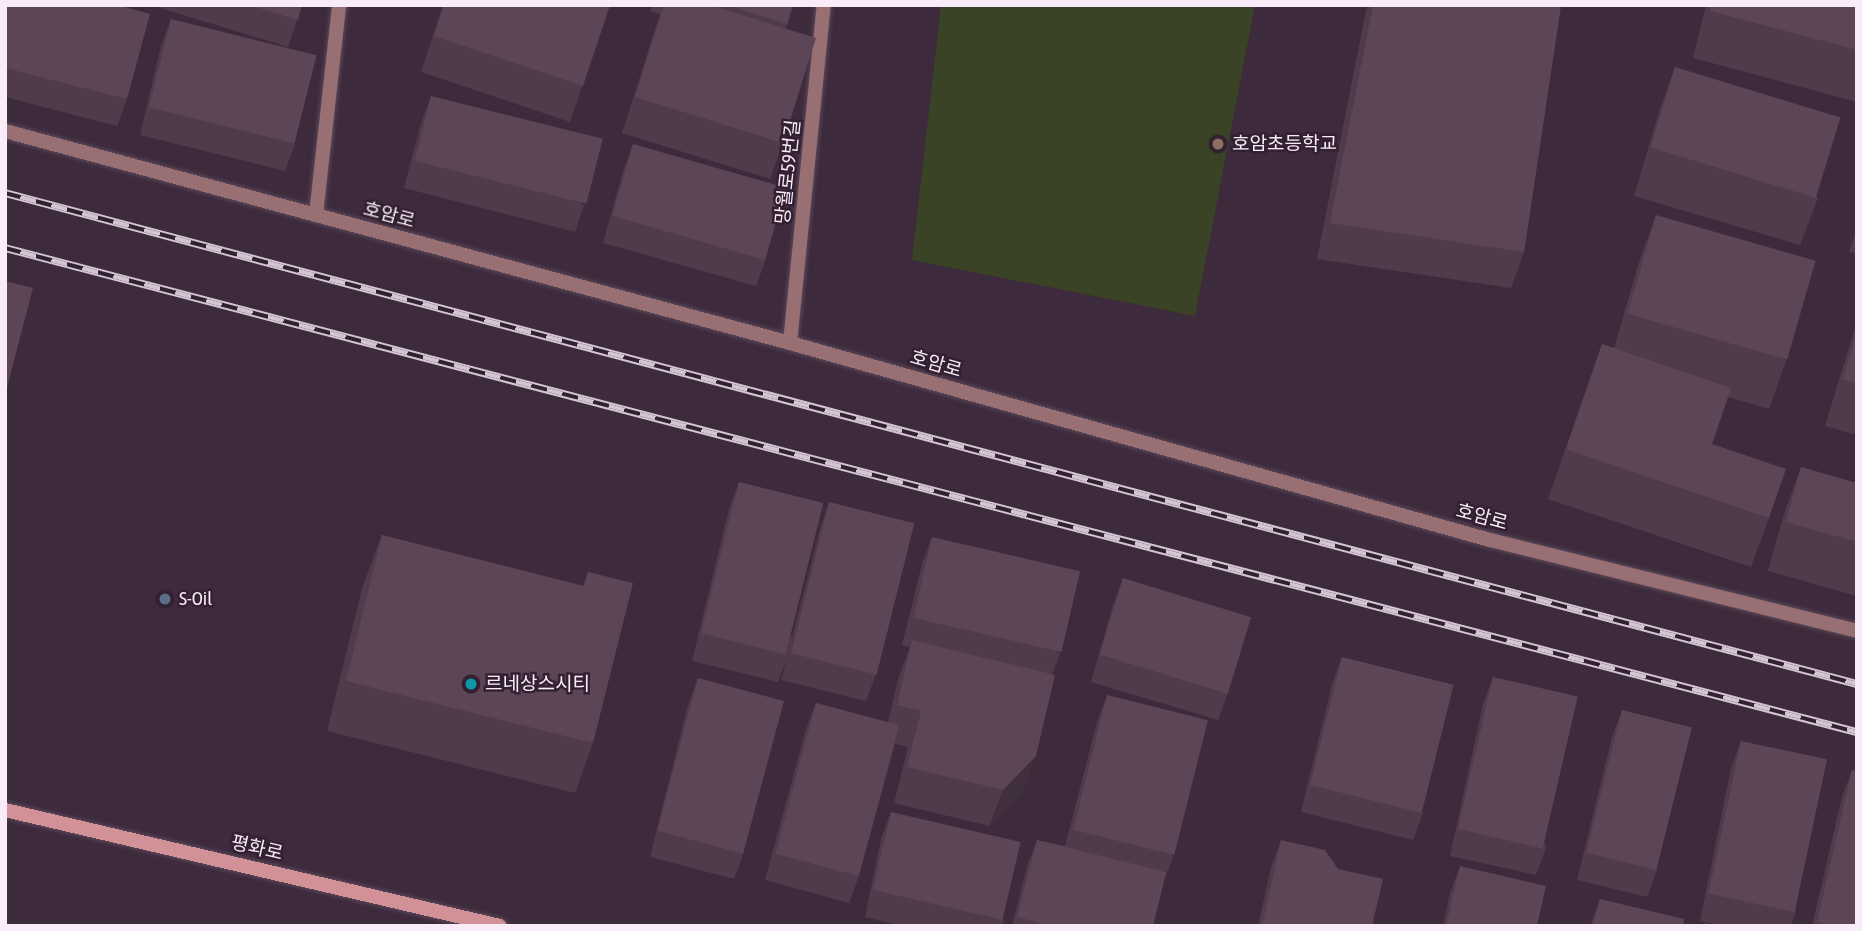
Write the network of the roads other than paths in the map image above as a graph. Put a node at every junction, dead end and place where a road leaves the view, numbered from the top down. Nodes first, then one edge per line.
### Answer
1 (339, 5) edge
2 (824, 5) edge
3 (5, 131) edge
4 (316, 215) junction
5 (790, 343) junction
6 (1857, 631) edge
7 (5, 810) edge
8 (500, 926) edge

1 - 4 street
2 - 5 street, 망월로59번길
3 - 4 street, 호암로
4 - 5 street, 호암로
5 - 6 street, 호암로
7 - 8 main road, 평화로

